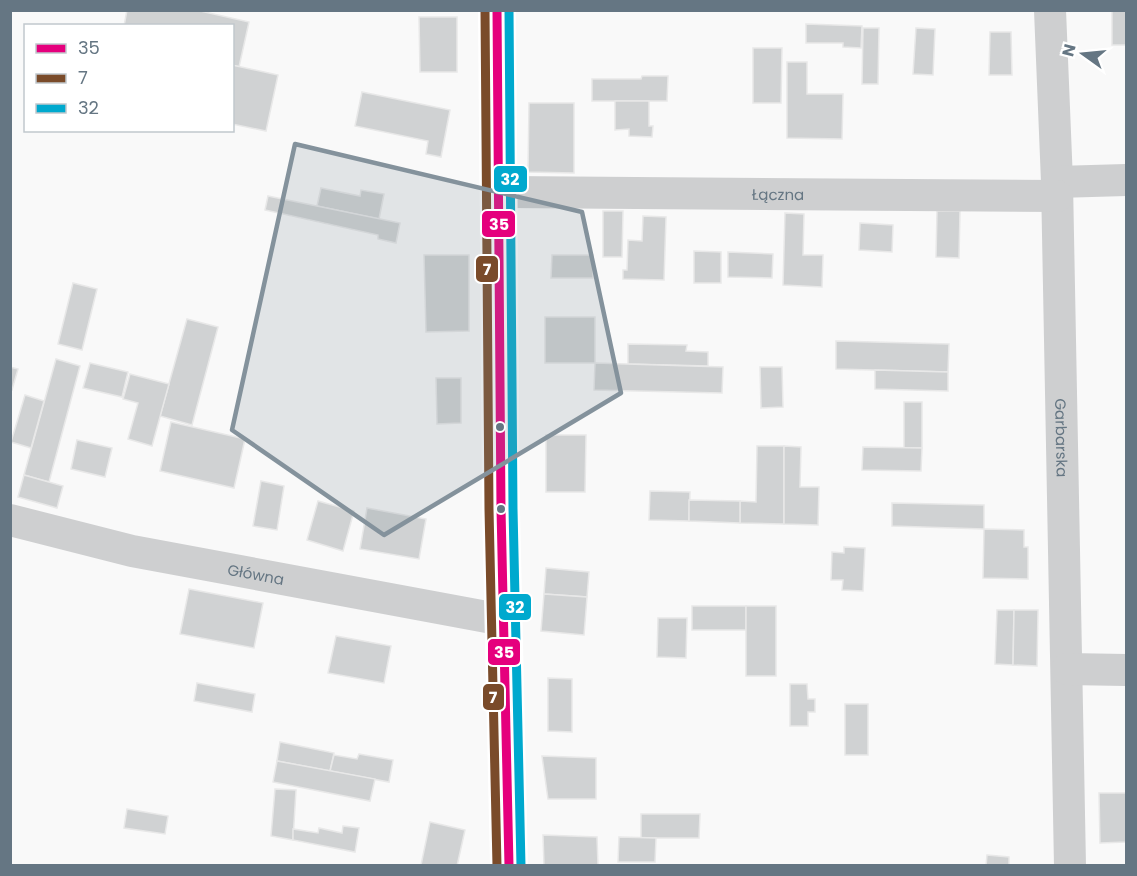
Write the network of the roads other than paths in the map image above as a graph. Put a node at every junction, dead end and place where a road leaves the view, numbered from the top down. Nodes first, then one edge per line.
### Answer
1 (497, 10) edge
2 (1050, 10) edge
3 (1126, 180) edge
4 (1057, 189) junction
5 (499, 192) junction
6 (10, 520) edge
7 (503, 620) junction
8 (1067, 669) junction
9 (1126, 670) edge
10 (509, 866) edge
11 (1070, 866) edge

1 - 5 street
2 - 4 street, Garbarska
3 - 4 street, Łączna
4 - 5 street, Łączna
4 - 8 street, Garbarska
5 - 7 street
6 - 7 street, Główna
7 - 10 street
8 - 9 street
8 - 11 street, Garbarska

